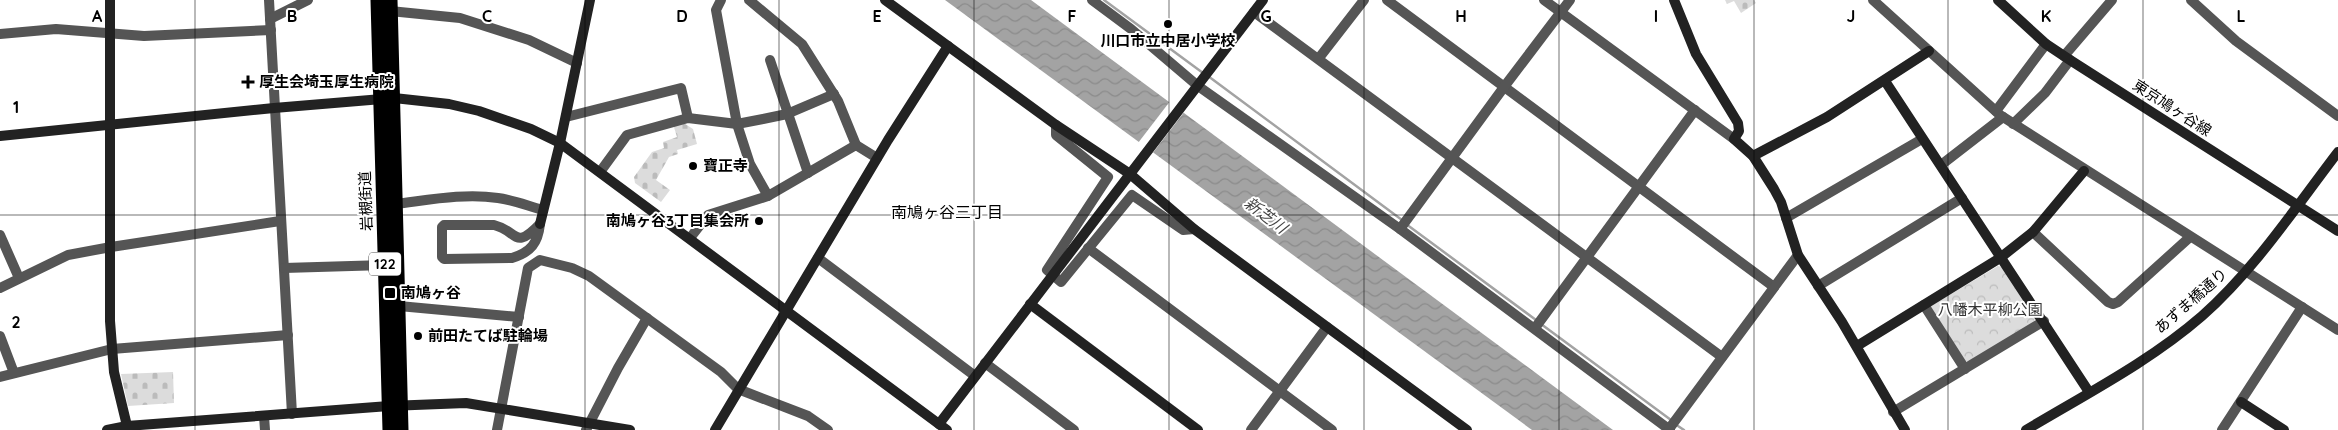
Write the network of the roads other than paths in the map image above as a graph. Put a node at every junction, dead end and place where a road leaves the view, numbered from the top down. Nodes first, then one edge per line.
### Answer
1 (110, 0) edge
2 (269, 0) edge
3 (308, 0) edge
4 (378, 0) edge
5 (590, 0) edge
6 (721, 0) edge
7 (748, 0) edge
8 (885, 0) edge
9 (1092, 0) edge
10 (1263, 0) edge
11 (1364, 0) edge
12 (1387, 0) edge
13 (1544, 0) edge
14 (1570, 0) edge
15 (1674, 0) edge
16 (1873, 0) edge
17 (1998, 0) edge
18 (2112, 0) edge
19 (2191, 0) edge
20 (390, 5) edge
21 (1254, 12) junction
22 (1561, 12) junction
23 (271, 24) junction
24 (110, 33) junction
25 (0, 34) edge
26 (2046, 44) junction
27 (948, 46) junction
28 (1929, 51) junction
29 (1319, 58) junction
30 (2067, 58) junction
31 (770, 60) dead end
32 (577, 62) junction
33 (1885, 81) junction
34 (1504, 87) junction
35 (1196, 89) junction
36 (834, 94) junction
37 (387, 98) junction
38 (274, 108) junction
39 (1695, 110) junction
40 (787, 114) junction
41 (2000, 114) junction
42 (2338, 116) edge
43 (566, 117) junction
44 (688, 118) junction
45 (110, 124) junction
46 (737, 124) junction
47 (1056, 124) junction
48 (2013, 124) junction
49 (0, 136) edge
50 (1734, 139) junction
51 (1922, 139) junction
52 (560, 143) junction
53 (856, 145) junction
54 (2338, 152) edge
55 (1753, 156) junction
56 (877, 158) junction
57 (1453, 158) junction
58 (1941, 165) junction
59 (2084, 170) junction
60 (600, 172) junction
61 (1132, 172) junction
62 (808, 173) junction
63 (1640, 188) junction
64 (768, 196) junction
65 (1962, 198) junction
66 (396, 204) junction
67 (2298, 205) junction
68 (543, 210) junction
69 (1786, 218) junction
70 (280, 221) junction
71 (540, 224) junction
72 (1194, 229) junction
73 (1400, 229) junction
74 (2338, 231) edge
75 (2033, 232) junction
76 (0, 235) edge
77 (2190, 237) junction
78 (516, 238) junction
79 (690, 238) junction
80 (111, 247) junction
81 (1088, 248) junction
82 (1798, 256) junction
83 (512, 258) junction
84 (818, 258) junction
85 (1588, 258) junction
86 (2000, 258) junction
87 (385, 265) junction
88 (284, 268) junction
89 (2246, 272) junction
90 (1052, 275) junction
91 (19, 278) junction
92 (1818, 286) junction
93 (1774, 287) junction
94 (0, 288) edge
95 (1030, 304) junction
96 (1924, 305) junction
97 (399, 306) junction
98 (2302, 307) junction
99 (787, 311) junction
100 (519, 316) junction
101 (647, 318) junction
102 (2044, 321) junction
103 (1327, 327) junction
104 (1535, 328) junction
105 (2338, 330) edge
106 (288, 335) junction
107 (0, 336) edge
108 (1856, 346) junction
109 (112, 349) junction
110 (1722, 357) junction
111 (985, 362) junction
112 (1965, 369) junction
113 (14, 373) junction
114 (975, 376) junction
115 (0, 377) edge
116 (738, 389) junction
117 (1280, 390) junction
118 (2089, 392) junction
119 (2240, 402) junction
120 (395, 406) junction
121 (500, 408) junction
122 (1893, 412) junction
123 (292, 414) junction
124 (264, 416) junction
125 (587, 427) edge
126 (127, 428) edge
127 (940, 428) edge
128 (1670, 429) edge
129 (107, 430) edge
130 (265, 430) edge
131 (390, 430) edge
132 (401, 430) edge
133 (497, 430) edge
134 (630, 430) edge
135 (715, 430) edge
136 (828, 430) edge
137 (1074, 430) edge
138 (1198, 430) edge
139 (1250, 430) edge
140 (1332, 430) edge
141 (1467, 430) edge
142 (1905, 430) edge
143 (2026, 430) edge
144 (2222, 430) edge
145 (2284, 430) edge

1 - 24 street
2 - 23 street
3 - 23 street
4 - 37 highway, 岩槻街道 / 122
5 - 32 street
6 - 46 street
7 - 36 street
8 - 27 street
9 - 35 street
10 - 21 street
11 - 29 street
12 - 34 street
13 - 22 street
14 - 22 street
15 - 50 street
16 - 28 street
17 - 26 street, 東京鳩ヶ谷線
18 - 30 street
19 - 42 street
20 - 32 street
20 - 37 highway, 岩槻街道 / 122
21 - 29 street
21 - 35 street
22 - 34 street
22 - 39 street
23 - 24 street
23 - 38 street
24 - 25 street
24 - 45 street
26 - 30 street, 東京鳩ヶ谷線
26 - 41 street
27 - 47 street
27 - 56 street
28 - 33 street
28 - 41 street
29 - 57 street
30 - 48 street
30 - 67 street, 東京鳩ヶ谷線
31 - 40 street
32 - 43 street
33 - 51 street
33 - 55 street
34 - 57 street
34 - 63 street
35 - 61 street
35 - 73 street
36 - 40 street
36 - 53 street
37 - 38 street
37 - 52 street
37 - 66 highway, 岩槻街道 / 122
37 - 87 highway, 岩槻街道 / 122
38 - 45 street
38 - 70 street
39 - 50 street
39 - 63 street
40 - 46 street
40 - 62 street
41 - 48 street
41 - 58 street
43 - 44 street
43 - 52 street
44 - 46 street
44 - 60 street
45 - 49 street
45 - 80 street
46 - 64 street
47 - 61 street
47 - 90 street
48 - 59 street
50 - 55 street
51 - 58 street
51 - 69 street
52 - 60 street
52 - 68 street
53 - 56 street
53 - 62 street
54 - 67 street, あずま橋通り
55 - 69 street
56 - 84 street
57 - 73 street
57 - 85 street
58 - 65 street
59 - 75 street
59 - 77 street
60 - 79 street
61 - 72 street
61 - 90 street
62 - 64 street
63 - 85 street
63 - 93 street
64 - 79 street
65 - 86 street
65 - 92 street
66 - 68 street
66 - 97 highway, 岩槻街道 / 122
67 - 74 street, 東京鳩ヶ谷線
67 - 89 street, あずま橋通り
68 - 71 street
69 - 82 street
70 - 80 street
70 - 88 street
71 - 78 street
71 - 83 street
72 - 81 street
72 - 103 street
73 - 104 street
75 - 77 street
75 - 86 street
76 - 91 street
77 - 89 street
78 - 83 street
78 - 83 street
79 - 99 street
80 - 91 street
80 - 109 street
81 - 90 street
81 - 117 street
82 - 92 street
82 - 93 street
84 - 99 street
84 - 114 street
85 - 104 street
85 - 110 street
86 - 96 street
86 - 102 street
87 - 88 street
87 - 120 highway, 岩槻街道 / 122
88 - 106 street
89 - 98 street
89 - 118 street, あずま橋通り
90 - 95 street
91 - 94 street
92 - 108 street
93 - 110 street
95 - 111 street
95 - 138 street
96 - 108 street
96 - 112 street
97 - 100 street
97 - 120 highway, 岩槻街道 / 122
98 - 105 street
98 - 119 street
99 - 116 street
99 - 127 street
100 - 101 street
100 - 121 street
101 - 116 street
101 - 125 street
102 - 112 street
102 - 118 street
103 - 117 street
103 - 141 street
104 - 128 street
106 - 109 street
106 - 123 street
107 - 113 street
108 - 122 street
109 - 113 street
109 - 126 street
110 - 128 street
111 - 114 street
111 - 137 street
112 - 122 street
113 - 115 street
114 - 127 street
116 - 135 street
116 - 136 street
117 - 139 street
117 - 140 street
118 - 143 street, あずま橋通り
119 - 144 street
119 - 145 street
120 - 121 street
120 - 123 street
120 - 131 highway, 岩槻街道 / 122
120 - 132 highway, 岩槻街道 / 122
121 - 125 street
121 - 133 street
122 - 142 street
123 - 124 street
124 - 126 street
124 - 130 street
125 - 134 street
126 - 129 street

